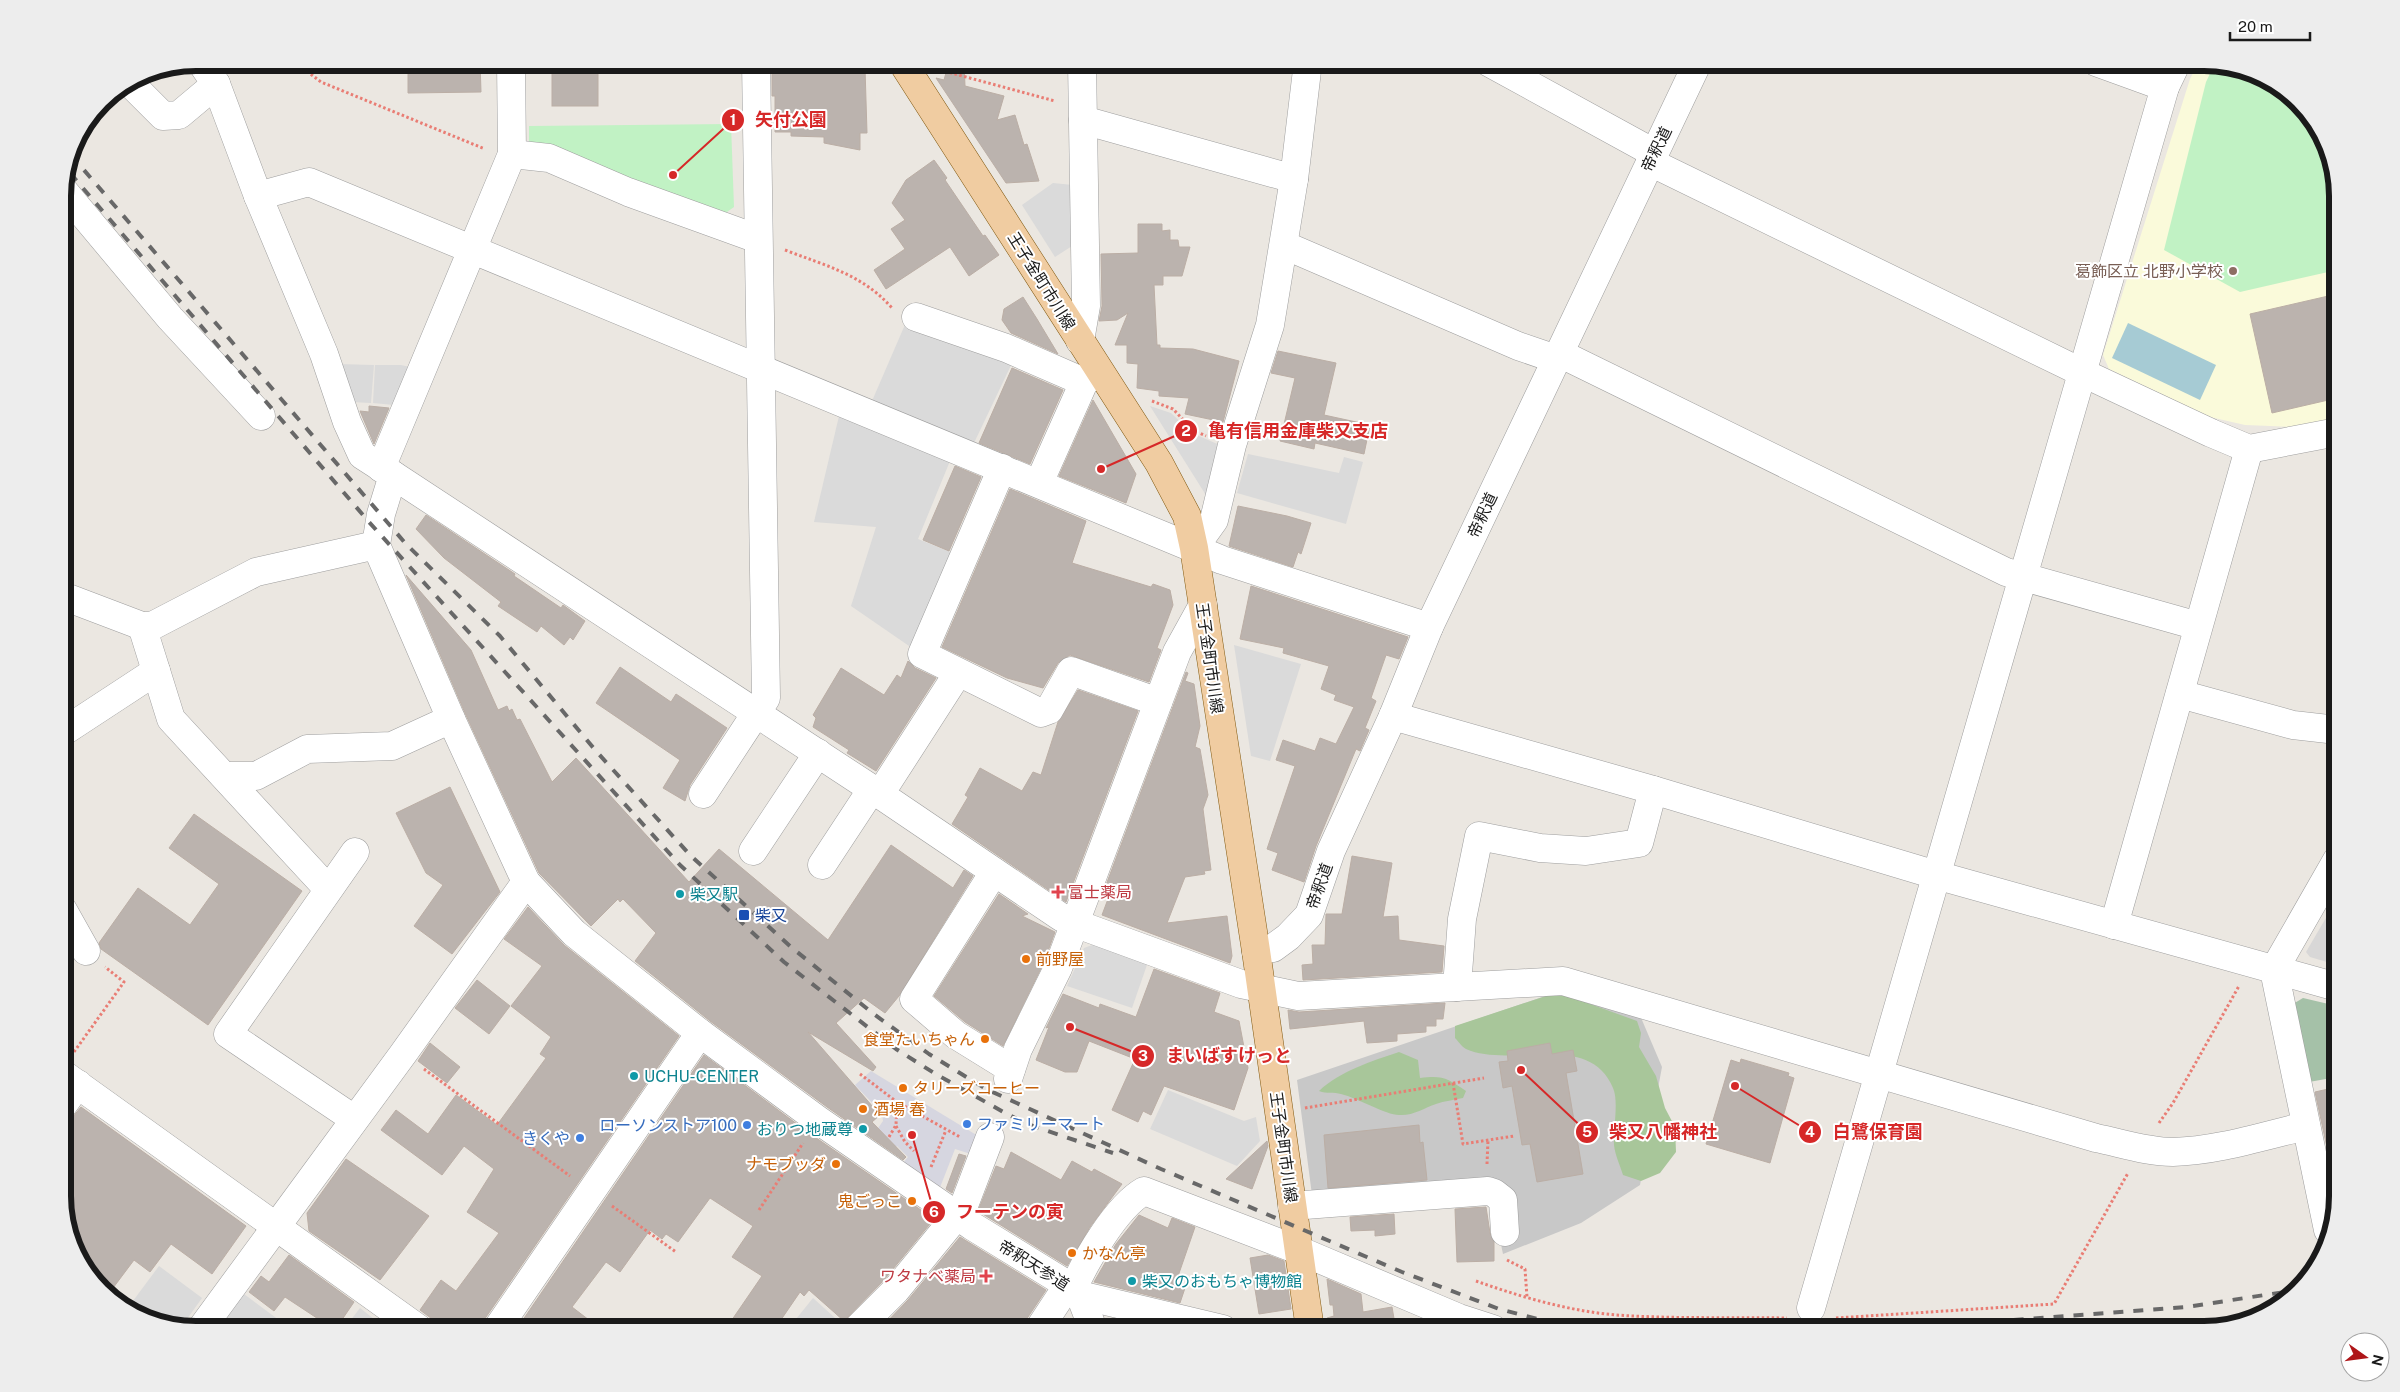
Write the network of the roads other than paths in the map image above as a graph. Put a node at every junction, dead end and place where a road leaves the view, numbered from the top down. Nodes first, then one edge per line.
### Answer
1 (511, 71) edge
2 (756, 71) edge
3 (897, 71) edge
4 (1082, 71) edge
5 (1307, 71) edge
6 (1504, 71) edge
7 (1694, 71) edge
8 (2121, 71) edge
9 (2173, 71) edge
10 (209, 73) edge
11 (2165, 87) junction
12 (135, 88) edge
13 (1083, 114) junction
14 (512, 154) junction
15 (1652, 157) junction
16 (1294, 180) junction
17 (258, 196) junction
18 (72, 201) edge
19 (758, 239) junction
20 (1284, 245) junction
21 (471, 250) junction
22 (916, 317) road end
23 (1080, 341) junction
24 (1557, 356) junction
25 (762, 371) junction
26 (2081, 372) junction
27 (1092, 377) junction
28 (261, 416) dead end
29 (2328, 434) edge
30 (2249, 449) junction
31 (1002, 468) junction
32 (387, 472) junction
33 (1039, 483) junction
34 (376, 545) junction
35 (1194, 548) junction
36 (2023, 576) junction
37 (72, 599) edge
38 (1203, 605) junction
39 (142, 626) junction
40 (2198, 626) junction
41 (1429, 627) junction
42 (156, 671) junction
43 (958, 673) junction
44 (2180, 694) junction
45 (1158, 702) junction
46 (757, 712) junction
47 (1393, 716) junction
48 (451, 719) junction
49 (72, 726) edge
50 (2329, 729) edge
51 (818, 754) junction
52 (226, 776) junction
53 (1653, 790) junction
54 (876, 791) junction
55 (703, 794) dead end
56 (753, 851) dead end
57 (355, 852) dead end
58 (822, 865) dead end
59 (994, 872) junction
60 (2329, 872) edge
61 (1936, 875) junction
62 (526, 882) junction
63 (328, 889) junction
64 (1074, 923) junction
65 (2114, 925) junction
66 (72, 926) edge
67 (86, 951) road end
68 (1256, 951) junction
69 (2262, 967) junction
70 (2329, 985) edge
71 (1457, 987) junction
72 (1262, 990) junction
73 (700, 1033) junction
74 (1878, 1074) junction
75 (72, 1084) edge
76 (354, 1119) junction
77 (2306, 1126) junction
78 (988, 1145) road end
79 (1292, 1206) junction
80 (957, 1216) junction
81 (2326, 1220) edge
82 (275, 1227) junction
83 (1505, 1232) road end
84 (1298, 1250) junction
85 (1080, 1301) edge
86 (1812, 1315) road end
87 (207, 1321) edge
88 (406, 1321) edge
89 (504, 1321) edge
90 (866, 1321) edge
91 (1052, 1321) edge
92 (1179, 1321) edge
93 (1309, 1321) edge
94 (1468, 1321) edge

1 - 14 street
2 - 19 street
3 - 23 main road, 王子金町市川線
4 - 13 street
5 - 16 street
6 - 15 street
7 - 15 street, 帝釈道
8 - 11 street
9 - 11 street
10 - 12 street
10 - 17 street
11 - 26 street
13 - 16 street
13 - 23 street
14 - 19 street
14 - 21 street
15 - 24 street, 帝釈道
15 - 26 street
16 - 20 street
17 - 21 street
17 - 32 street
18 - 28 street
19 - 25 street
20 - 24 street
20 - 35 street
21 - 25 street
21 - 32 street
22 - 27 street
23 - 27 main road, 王子金町市川線
24 - 36 street
24 - 41 street, 帝釈道
25 - 31 street
25 - 46 street
26 - 30 street
26 - 36 street
27 - 33 street
27 - 35 main road, 王子金町市川線
29 - 30 street
30 - 40 street
31 - 33 street
31 - 43 street
32 - 34 street
32 - 46 street
33 - 35 street
34 - 39 street
34 - 48 street, 帝釈天参道
35 - 38 main road, 王子金町市川線
35 - 41 street
36 - 40 street
36 - 61 street
37 - 39 street
38 - 45 street
38 - 68 main road, 王子金町市川線
39 - 42 street
40 - 44 street
41 - 47 street, 帝釈道
42 - 49 street
42 - 52 street
43 - 45 street
43 - 54 street
44 - 50 street
44 - 65 street
45 - 64 street
46 - 51 street
46 - 55 street
47 - 53 street
47 - 68 street, 帝釈道
48 - 52 street
48 - 62 street, 帝釈天参道
51 - 54 street
51 - 56 street
52 - 63 street
53 - 61 street
53 - 71 street
54 - 58 street
54 - 59 street
57 - 63 street
59 - 64 street
59 - 64 street
60 - 69 street
61 - 65 street
61 - 74 street
62 - 73 street, 帝釈天参道
62 - 76 street
63 - 76 street
64 - 72 street
65 - 69 street
66 - 67 street
68 - 72 main road, 王子金町市川線
69 - 70 street
69 - 77 street
71 - 72 street
71 - 74 street
72 - 79 main road, 王子金町市川線
73 - 80 street, 帝釈天参道
73 - 89 street
74 - 77 street
74 - 86 street
75 - 82 street
76 - 82 street
77 - 81 street
78 - 80 street
79 - 83 street
79 - 84 main road, 王子金町市川線
80 - 85 street, 帝釈天参道
80 - 90 street
82 - 87 street
82 - 88 street
84 - 85 street
84 - 93 main road, 王子金町市川線
84 - 94 street
85 - 91 street
85 - 92 street, 帝釈天参道

